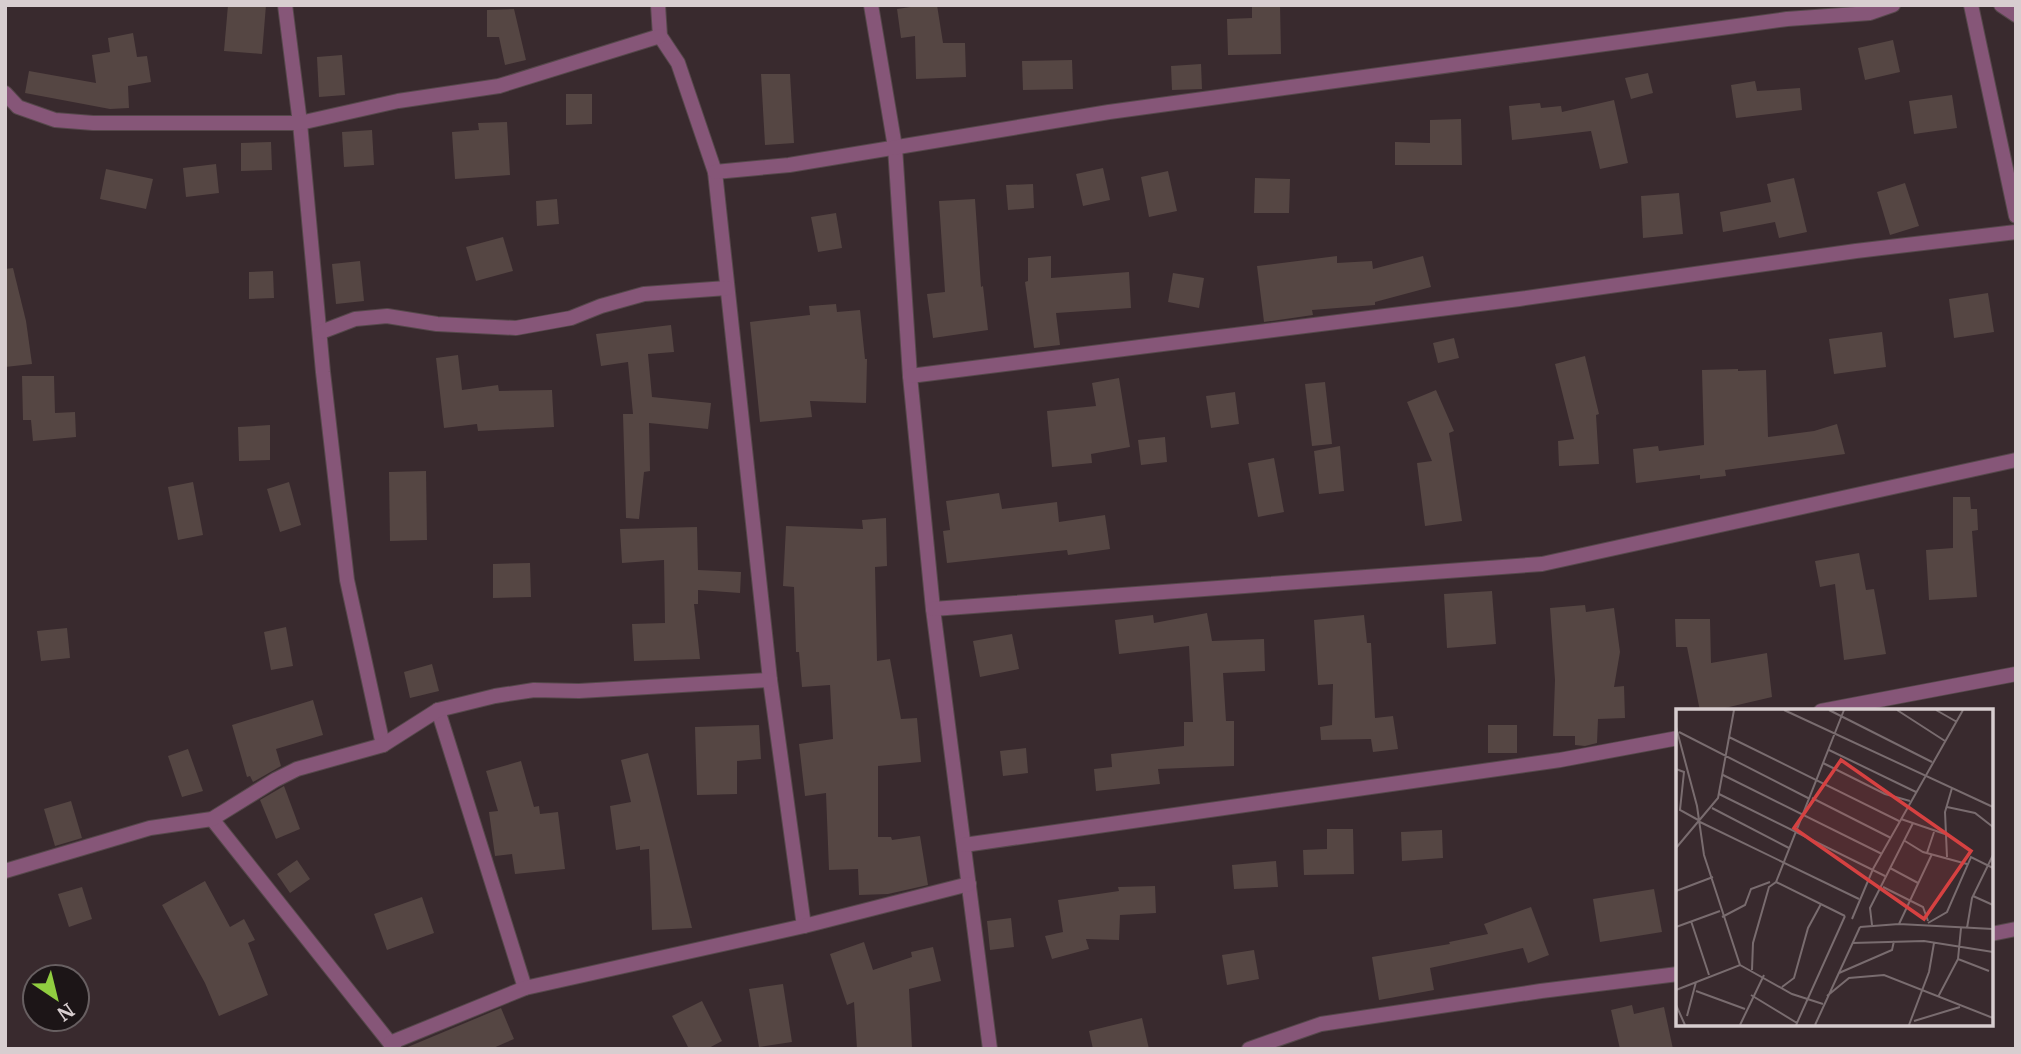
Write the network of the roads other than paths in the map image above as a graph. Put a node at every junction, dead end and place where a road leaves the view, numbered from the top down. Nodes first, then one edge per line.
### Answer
1 (285, 5) edge
2 (658, 5) edge
3 (871, 5) edge
4 (1893, 5) edge
5 (1971, 5) edge
6 (2001, 5) edge
7 (2016, 15) edge
8 (660, 36) junction
9 (5, 93) edge
10 (300, 123) junction
11 (895, 147) junction
12 (715, 172) junction
13 (2016, 216) edge
14 (2016, 232) edge
15 (727, 288) junction
16 (320, 332) junction
17 (910, 376) junction
18 (2016, 460) edge
19 (933, 610) junction
20 (2016, 674) edge
21 (770, 680) junction
22 (1832, 709) edge
23 (438, 710) junction
24 (1676, 738) edge
25 (383, 746) junction
26 (212, 819) junction
27 (964, 845) junction
28 (5, 871) edge
29 (969, 884) junction
30 (804, 926) junction
31 (2016, 929) edge
32 (1993, 934) edge
33 (1676, 974) edge
34 (525, 988) junction
35 (392, 1046) edge
36 (990, 1049) edge
37 (1249, 1049) edge

1 - 10 street
2 - 8 street
3 - 11 street
4 - 11 street
5 - 13 street
6 - 7 street
8 - 10 street
8 - 12 street
9 - 10 street
10 - 16 street
11 - 12 street
11 - 17 street
12 - 15 street
14 - 17 street
15 - 16 street
15 - 21 street
16 - 25 street
17 - 19 street
18 - 19 street
19 - 27 street
20 - 22 street
21 - 23 street
21 - 30 street
23 - 25 street
23 - 34 street
24 - 27 street
25 - 26 street
26 - 28 street
26 - 35 street
27 - 29 street
29 - 30 street
29 - 36 street
30 - 34 street
31 - 32 street
33 - 37 street
34 - 35 street

